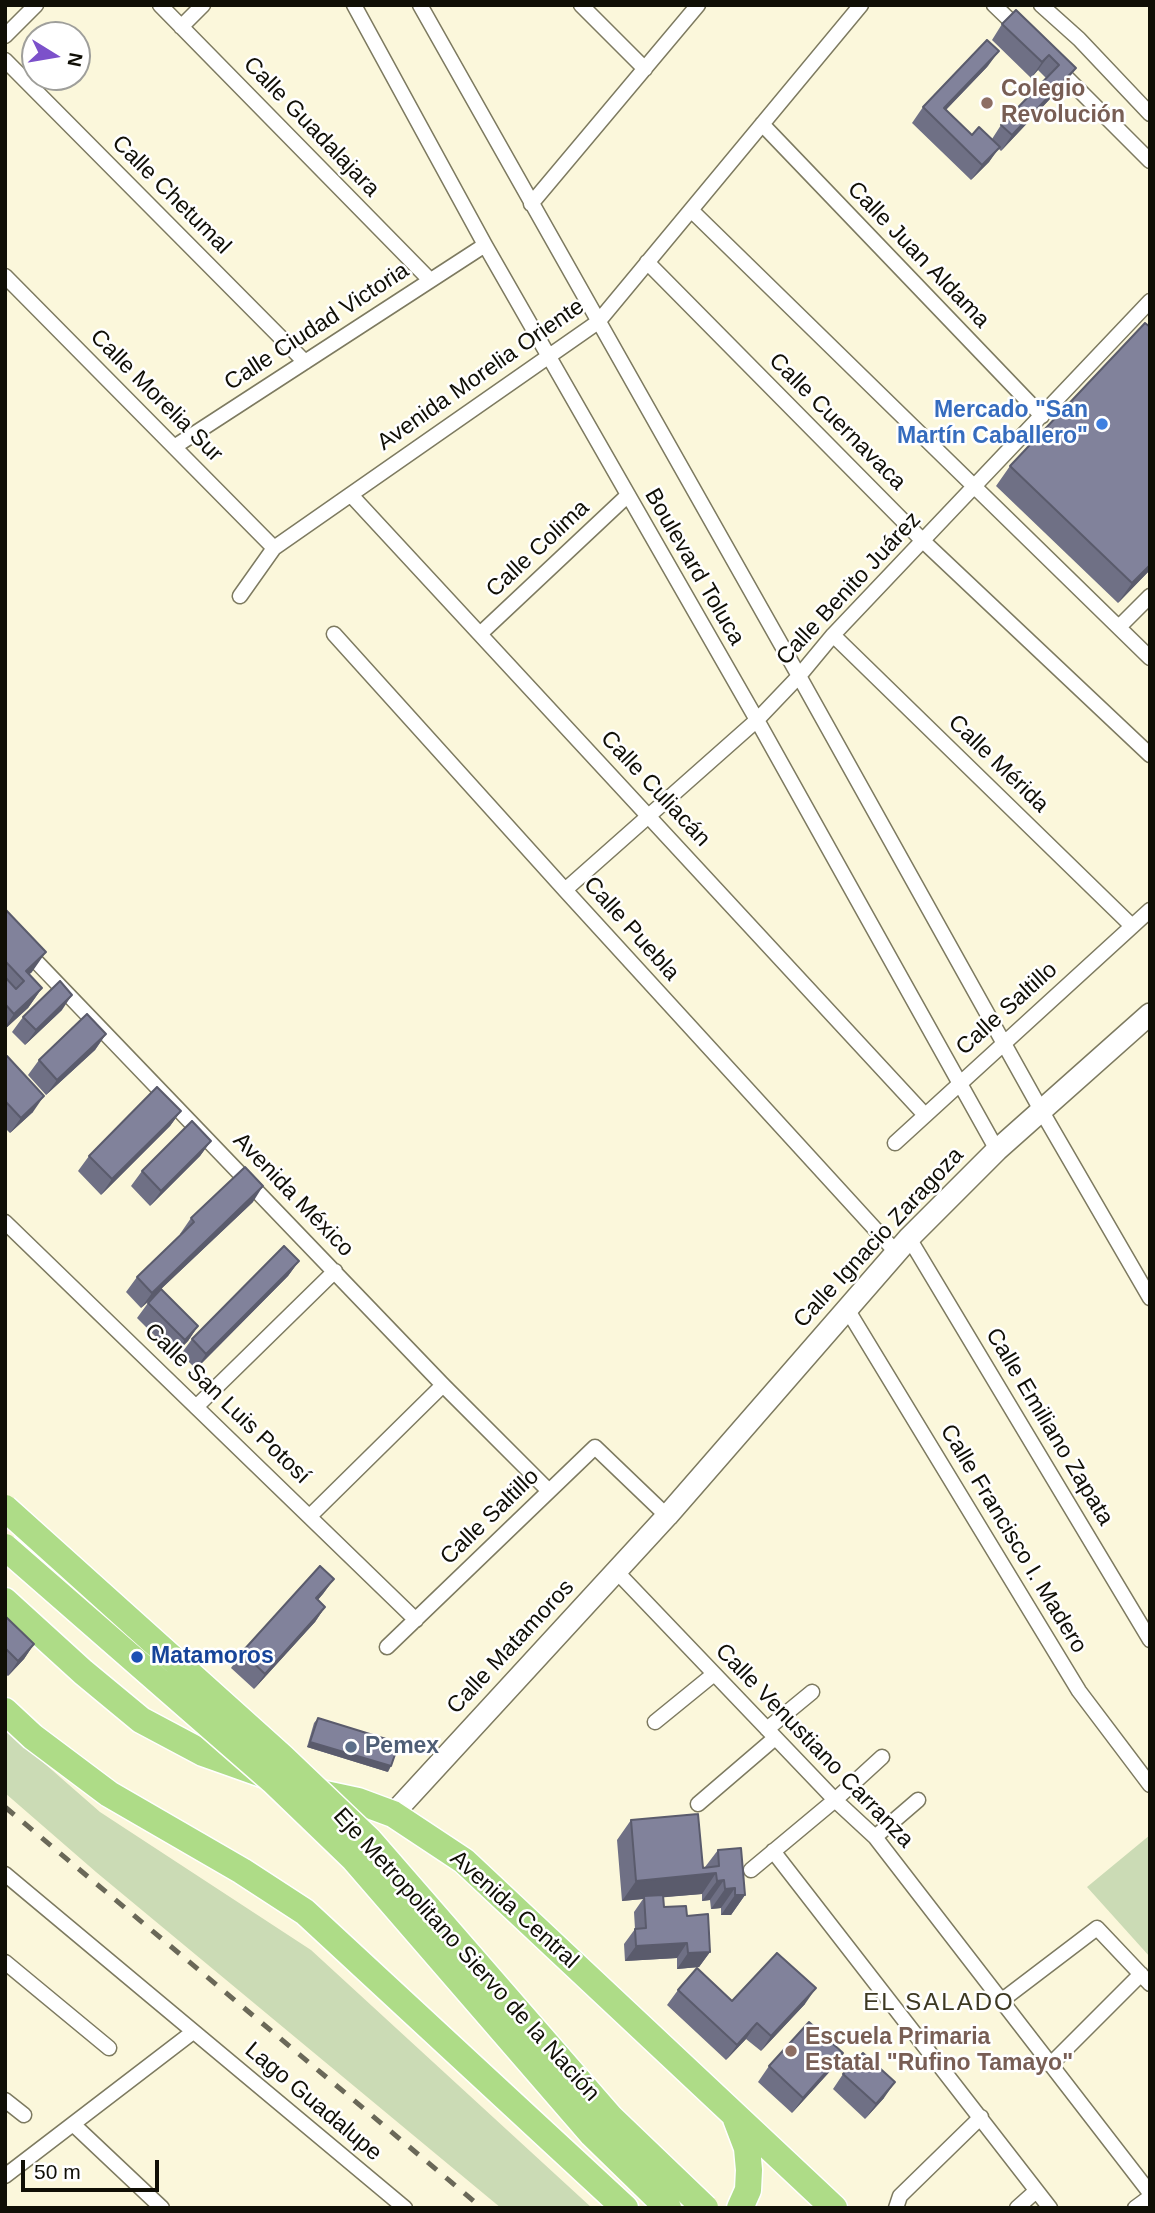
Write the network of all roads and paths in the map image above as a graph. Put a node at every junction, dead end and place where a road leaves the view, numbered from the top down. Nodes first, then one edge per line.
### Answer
1 (36, 5) edge
2 (160, 5) edge
3 (203, 5) edge
4 (354, 5) edge
5 (420, 5) edge
6 (581, 5) edge
7 (698, 5) edge
8 (861, 5) edge
9 (995, 5) edge
10 (1041, 5) edge
11 (181, 27) junction
12 (5, 36) edge
13 (5, 60) edge
14 (645, 69) junction
15 (1150, 114) edge
16 (762, 124) junction
17 (1150, 161) edge
18 (531, 204) junction
19 (691, 210) junction
20 (485, 245) junction
21 (648, 262) junction
22 (5, 276) edge
23 (429, 280) junction
24 (1150, 301) edge
25 (598, 322) junction
26 (549, 357) junction
27 (305, 362) junction
28 (1042, 416) junction
29 (174, 447) junction
30 (976, 487) junction
31 (351, 495) junction
32 (627, 496) junction
33 (923, 541) junction
34 (274, 548) junction
35 (240, 596) dead end
36 (1150, 596) edge
37 (1119, 627) junction
38 (334, 634) dead end
39 (480, 634) junction
40 (833, 635) junction
41 (1150, 658) edge
42 (799, 676) junction
43 (757, 720) junction
44 (1150, 755) edge
45 (649, 814) junction
46 (565, 890) junction
47 (1150, 910) edge
48 (1132, 926) junction
49 (5, 929) edge
50 (1150, 1014) edge
51 (1004, 1043) junction
52 (959, 1084) junction
53 (1041, 1110) junction
54 (925, 1115) junction
55 (895, 1143) dead end
56 (997, 1150) junction
57 (5, 1222) edge
58 (902, 1245) junction
59 (335, 1271) junction
60 (1150, 1298) edge
61 (847, 1309) junction
62 (443, 1385) junction
63 (196, 1407) junction
64 (549, 1491) junction
65 (5, 1508) edge
66 (310, 1516) junction
67 (667, 1516) junction
68 (5, 1548) edge
69 (617, 1572) junction
70 (5, 1601) edge
71 (416, 1620) junction
72 (1150, 1640) edge
73 (387, 1647) dead end
74 (714, 1674) junction
75 (812, 1692) dead end
76 (5, 1711) edge
77 (656, 1722) dead end
78 (771, 1733) junction
79 (882, 1757) dead end
80 (1150, 1785) edge
81 (835, 1800) junction
82 (918, 1800) dead end
83 (698, 1804) dead end
84 (393, 1814) junction
85 (875, 1837) junction
86 (773, 1851) junction
87 (751, 1870) dead end
88 (5, 1874) edge
89 (5, 1962) edge
90 (1145, 1979) edge
91 (1001, 2001) junction
92 (193, 2032) junction
93 (109, 2048) dead end
94 (1050, 2065) junction
95 (5, 2100) edge
96 (733, 2114) junction
97 (24, 2115) dead end
98 (981, 2117) junction
99 (74, 2125) junction
100 (5, 2176) edge
101 (1036, 2191) junction
102 (1150, 2195) edge
103 (896, 2207) edge
104 (162, 2208) edge
105 (405, 2208) edge
106 (625, 2208) edge
107 (668, 2208) edge
108 (705, 2208) edge
109 (740, 2208) edge
110 (834, 2208) edge
111 (1017, 2208) edge
112 (1050, 2208) edge
113 (1136, 2208) edge

1 - 12 street
2 - 11 street, Calle Guadalajara
3 - 11 street
4 - 20 street, Boulevard Toluca
5 - 18 street, Boulevard Toluca
6 - 14 street
7 - 14 street
8 - 16 street, Avenida Morelia Oriente
9 - 17 street
10 - 15 street
11 - 23 street, Calle Guadalajara
13 - 27 street, Calle Chetumal
14 - 18 street
16 - 19 street, Avenida Morelia Oriente
16 - 28 street, Calle Juan Aldama
18 - 25 street, Boulevard Toluca
19 - 21 street, Avenida Morelia Oriente
19 - 30 street
20 - 23 street, Calle Ciudad Victoria
20 - 26 street, Boulevard Toluca
21 - 25 street, Avenida Morelia Oriente
21 - 33 street, Calle Cuernavaca
22 - 29 street, Calle Morelia Sur
23 - 27 street, Calle Ciudad Victoria
24 - 28 street, Calle Benito Juárez
25 - 26 street, Avenida Morelia Oriente
25 - 42 street, Boulevard Toluca
26 - 31 street, Avenida Morelia Oriente
26 - 32 street, Boulevard Toluca
27 - 29 street, Calle Ciudad Victoria
28 - 30 street, Calle Benito Juárez
29 - 34 street, Calle Morelia Sur
30 - 33 street, Calle Benito Juárez
30 - 37 street
31 - 34 street, Avenida Morelia Oriente
31 - 39 street, Calle Culiacán
32 - 39 street, Calle Colima
32 - 43 street, Boulevard Toluca
33 - 40 street, Calle Benito Juárez
33 - 44 street, Calle Cuernavaca
34 - 35 street, Avenida Morelia Oriente
36 - 37 street
37 - 41 street
38 - 46 street, Calle Puebla
39 - 45 street, Calle Culiacán
40 - 42 street, Calle Benito Juárez
40 - 48 street, Calle Mérida
42 - 43 street, Calle Benito Juárez
42 - 51 street, Boulevard Toluca
43 - 45 street, Calle Benito Juárez
43 - 52 street, Boulevard Toluca
45 - 46 street, Calle Benito Juárez
45 - 54 street, Calle Culiacán
46 - 58 street, Calle Puebla
47 - 48 street, Calle Saltillo
48 - 51 street, Calle Saltillo
49 - 59 street, Avenida México
50 - 53 street, Calle Ignacio Zaragoza
51 - 52 street, Calle Saltillo
51 - 53 street, Boulevard Toluca
52 - 54 street, Calle Saltillo
52 - 56 street, Boulevard Toluca
53 - 56 street, Calle Ignacio Zaragoza
53 - 60 street, Boulevard Toluca
54 - 55 street, Calle Saltillo
56 - 58 street, Calle Ignacio Zaragoza
57 - 63 street, Calle San Luis Potosí
58 - 61 street, Calle Ignacio Zaragoza
58 - 72 street, Calle Emiliano Zapata
59 - 62 street, Avenida México
59 - 63 street
61 - 67 street, Calle Ignacio Zaragoza
61 - 80 street, Calle Francisco I. Madero
62 - 64 street, Avenida México
62 - 66 street
63 - 66 street, Calle San Luis Potosí
64 - 67 street, Calle Saltillo
64 - 71 street, Calle Saltillo
65 - 108 highway, Eje Metropolitano Siervo de la Nación, bridge
66 - 71 street, Calle San Luis Potosí
67 - 69 street, Calle Matamoros
68 - 107 highway, Eje Metropolitano Siervo de la Nación, bridge
69 - 74 street, Calle Venustiano Carranza
69 - 84 street, Calle Matamoros
70 - 84 highway, Avenida Central
71 - 73 street, Calle Saltillo
74 - 77 street
74 - 78 street, Calle Venustiano Carranza
75 - 78 street
76 - 106 highway
78 - 81 street, Calle Venustiano Carranza
78 - 83 street
79 - 81 street
81 - 85 street, Calle Venustiano Carranza
81 - 86 street
82 - 85 street
84 - 96 highway, Avenida Central
85 - 91 street, Calle Venustiano Carranza
86 - 87 street
86 - 98 street
88 - 92 street, Lago Guadalupe
89 - 93 street
90 - 91 street
90 - 94 street
91 - 94 street, Calle Venustiano Carranza
92 - 99 street
92 - 105 street, Lago Guadalupe
94 - 102 street, Calle Venustiano Carranza
95 - 97 street
96 - 109 highway
96 - 110 highway, Avenida Central
98 - 101 street
98 - 103 street
99 - 100 street
99 - 104 street
101 - 111 street
101 - 112 street
102 - 113 street

